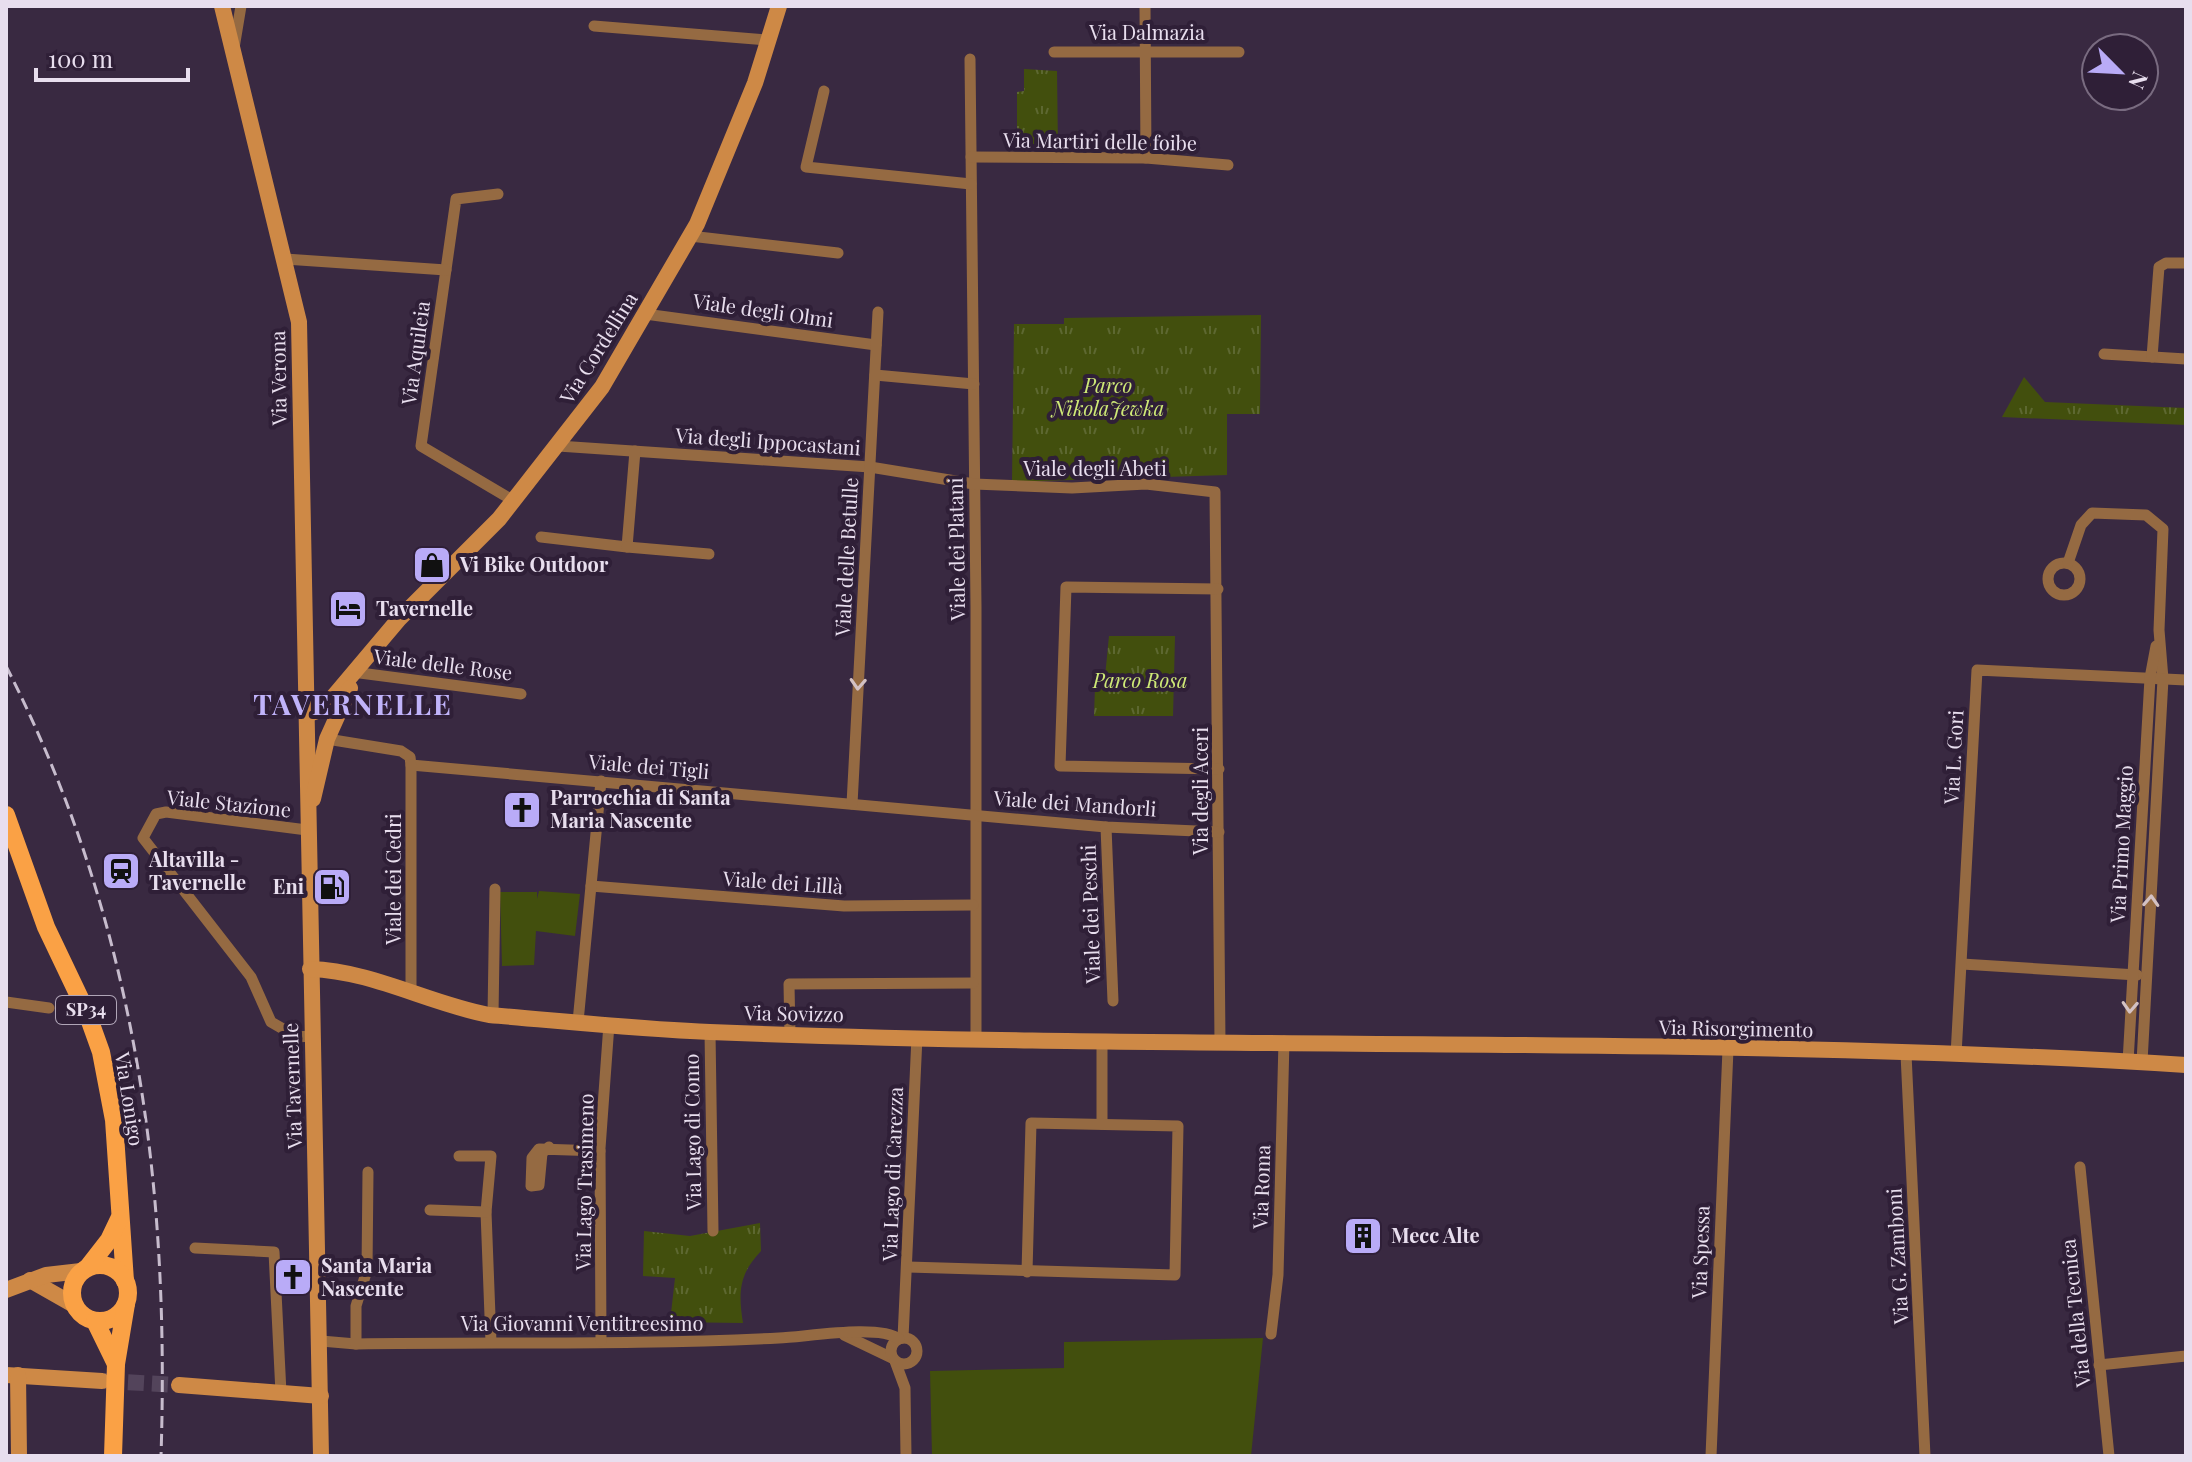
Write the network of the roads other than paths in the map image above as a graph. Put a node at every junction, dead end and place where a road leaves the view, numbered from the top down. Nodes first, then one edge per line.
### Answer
1 (222, 6) edge
2 (241, 6) edge
3 (779, 6) edge
4 (1145, 6) edge
5 (594, 26) dead end
6 (768, 40) junction
7 (234, 48) junction
8 (1147, 51) junction
9 (1054, 52) dead end
10 (1239, 52) dead end
11 (970, 59) dead end
12 (824, 91) dead end
13 (971, 157) junction
14 (1146, 158) junction
15 (1228, 165) dead end
16 (971, 184) junction
17 (498, 194) dead end
18 (690, 236) junction
19 (838, 253) dead end
20 (285, 259) junction
21 (2186, 263) edge
22 (446, 270) junction
23 (878, 312) dead end
24 (645, 314) junction
25 (876, 345) junction
26 (2104, 354) dead end
27 (2152, 357) junction
28 (2186, 359) edge
29 (875, 375) junction
30 (974, 384) junction
31 (558, 446) junction
32 (635, 451) junction
33 (870, 467) junction
34 (974, 484) junction
35 (1215, 492) joint
36 (514, 501) junction
37 (541, 537) dead end
38 (627, 547) junction
39 (709, 554) dead end
40 (2068, 563) dead end
41 (1218, 589) junction
42 (2159, 630) junction
43 (389, 631) junction
44 (360, 673) junction
45 (2150, 678) junction
46 (2163, 679) junction
47 (2186, 680) edge
48 (521, 694) dead end
49 (306, 715) junction
50 (327, 739) junction
51 (411, 765) junction
52 (1219, 769) junction
53 (601, 781) junction
54 (2143, 798) junction
55 (2157, 799) junction
56 (852, 804) junction
57 (6, 815) edge
58 (976, 815) junction
59 (307, 827) junction
60 (1106, 827) junction
61 (1219, 832) junction
62 (591, 886) junction
63 (495, 889) dead end
64 (973, 905) junction
65 (1962, 964) junction
66 (310, 969) junction
67 (2132, 974) junction
68 (2147, 976) junction
69 (973, 983) junction
70 (411, 992) junction
71 (1113, 1001) dead end
72 (6, 1002) edge
73 (49, 1008) dead end
74 (493, 1015) junction
75 (578, 1022) junction
76 (609, 1024) junction
77 (710, 1032) junction
78 (790, 1034) junction
79 (311, 1036) junction
80 (917, 1037) junction
81 (976, 1038) junction
82 (1102, 1041) junction
83 (1284, 1041) junction
84 (1220, 1043) junction
85 (1728, 1049) junction
86 (1906, 1054) junction
87 (1956, 1055) junction
88 (2135, 1062) junction
89 (2186, 1065) edge
90 (1102, 1124) junction
91 (549, 1147) dead end
92 (600, 1151) junction
93 (459, 1156) dead end
94 (2080, 1167) dead end
95 (368, 1172) dead end
96 (430, 1210) dead end
97 (486, 1212) junction
98 (120, 1216) junction
99 (713, 1231) dead end
100 (195, 1248) dead end
101 (908, 1267) junction
102 (85, 1269) junction
103 (1027, 1272) junction
104 (30, 1280) junction
105 (125, 1281) junction
106 (6, 1290) edge
107 (127, 1301) junction
108 (74, 1305) junction
109 (95, 1321) junction
110 (1271, 1334) dead end
111 (844, 1335) junction
112 (904, 1339) junction
113 (321, 1341) junction
114 (601, 1341) junction
115 (491, 1342) junction
116 (356, 1344) junction
117 (2186, 1356) edge
118 (894, 1360) junction
119 (912, 1361) junction
120 (116, 1364) junction
121 (2099, 1365) junction
122 (9, 1374) edge
123 (102, 1381) tunnel mouth
124 (179, 1385) tunnel mouth
125 (905, 1388) junction
126 (281, 1393) junction
127 (321, 1396) junction
128 (19, 1456) edge
129 (113, 1456) edge
130 (321, 1456) edge
131 (906, 1456) edge
132 (1711, 1456) edge
133 (1925, 1456) edge
134 (2109, 1456) edge

1 - 7 street, Via Verona
2 - 7 street, Via Verona
3 - 6 street, Via Cordellina
4 - 8 street
5 - 6 street
6 - 18 street, Via Cordellina
7 - 20 street, Via Verona
8 - 9 street, Via Dalmazia
8 - 10 street, Via Dalmazia
8 - 14 street
11 - 13 street, Viale dei Platani
12 - 16 street
13 - 14 street, Via Martiri delle foibe
13 - 16 street, Viale dei Platani
14 - 15 street, Via Martiri delle foibe
16 - 30 street, Viale dei Platani
17 - 22 street, Via Aquileia
18 - 19 street
18 - 24 street, Via Cordellina
20 - 22 street
20 - 49 street, Via Verona
21 - 27 street
22 - 36 street, Via Aquileia
23 - 25 street, Viale delle Betulle
24 - 25 street, Viale degli Olmi
24 - 31 street, Via Cordellina
25 - 29 street, Viale delle Betulle
26 - 27 street
27 - 28 street
29 - 30 street
29 - 33 street, Viale delle Betulle
30 - 34 street, Viale dei Platani
31 - 32 street, Via degli Ippocastani
31 - 36 street, Via Cordellina
32 - 33 street, Via degli Ippocastani
32 - 38 street
33 - 34 street, Via degli Ippocastani
33 -> 56 street, Viale delle Betulle
34 - 35 street, Viale degli Abeti
34 - 58 street, Viale dei Platani
35 - 41 street, Via degli Aceri
36 - 43 street, Via Cordellina
37 - 38 street
38 - 39 street
40 - 42 street, Via Primo Maggio
41 - 52 street, Via degli Aceri
41 - 52 street
42 - 45 street, Via Primo Maggio
42 - 46 street, Via Primo Maggio
43 - 44 street, Via Cordellina
43 - 49 street, Via Cordellina
44 - 48 street, Viale delle Rose
44 - 50 street, Via Cordellina
45 - 46 street, Via L. Gori
45 - 54 street, Via Primo Maggio
45 - 65 street, Via L. Gori
46 - 47 street, Via L. Gori
46 - 55 street, Via Primo Maggio
49 - 59 street, Via Tavernelle
50 - 51 street, Viale dei Tigli
50 - 59 street, Via Cordellina
51 - 53 street, Viale dei Tigli
51 - 70 street, Viale dei Cedri
52 - 61 street, Via degli Aceri
53 - 56 street, Viale dei Tigli
53 - 62 street
54 - 55 street
54 - 67 street, Via Primo Maggio
68 -> 55 street, Via Primo Maggio
56 - 58 street, Viale dei Tigli
57 - 98 main road, Via Lonigo / SP34
58 - 60 street, Viale dei Mandorli
58 - 64 street, Viale dei Platani
59 - 66 street, Via Tavernelle
59 - 79 street, Viale Stazione
60 - 61 street, Viale dei Mandorli
60 - 71 street, Viale dei Peschi
61 - 84 street, Via degli Aceri
62 - 64 street, Viale dei Lillà
62 - 75 street
63 - 74 street
64 - 69 street, Viale dei Platani
65 - 67 street
65 - 87 street, Via L. Gori
66 - 70 street, Via Sovizzo
66 - 79 street, Via Tavernelle
67 - 68 street
67 -> 88 street, Via Primo Maggio
68 - 88 street, Via Primo Maggio
69 - 78 street
69 - 81 street, Viale dei Platani
70 - 74 street, Via Sovizzo
72 - 73 street
74 - 75 street, Via Sovizzo
75 - 76 street, Via Sovizzo
76 - 77 street, Via Sovizzo
76 - 92 street, Via Lago Trasimeno
77 - 78 street, Via Sovizzo
77 - 99 street, Via Lago di Como
78 - 80 street, Via Sovizzo
79 - 113 street, Via Tavernelle
80 - 81 street, Via Sovizzo
80 - 101 street, Via Lago di Carezza
81 - 82 street, Via Sovizzo
82 - 84 street, Via Sovizzo
82 - 90 street
83 - 84 street, Via Sovizzo
83 - 85 street, Via Risorgimento
83 - 110 street, Via Roma
85 - 86 street, Via Risorgimento
85 - 132 street, Via Spessa
86 - 87 street, Via Risorgimento
86 - 133 street, Via G. Zamboni
87 - 88 street, Via Risorgimento
88 - 89 street, Via Risorgimento
90 - 103 street
90 - 103 street
91 - 92 street
92 - 114 street, Via Lago Trasimeno
93 - 97 street
94 - 121 street, Via della Tecnica
95 - 116 street
96 - 97 street
97 - 115 street
98 - 102 main road
98 - 105 main road, Via Lonigo / SP34
100 - 126 street
101 - 103 street
101 - 112 street, Via Lago di Carezza
102 - 104 street
102 - 105 main road
102 - 108 main road
104 - 106 street
104 - 108 street
105 - 107 main road, SP34
107 - 109 main road
107 - 120 main road, SP34
108 - 109 main road, SP34
109 - 120 main road, SP34
111 - 112 street, Via Giovanni Ventitreesimo
111 - 114 street, Via Giovanni Ventitreesimo
111 - 118 street, Via Giovanni Ventitreesimo
112 - 118 street
112 - 119 street
113 - 116 street, Via Giovanni Ventitreesimo
113 - 127 street, Via Tavernelle
114 - 115 street, Via Giovanni Ventitreesimo
115 - 116 street, Via Giovanni Ventitreesimo
117 - 121 street
118 - 119 street
118 - 125 street
119 - 125 street
120 - 129 main road, SP34
121 - 134 street, Via della Tecnica
122 - 123 street
122 - 128 street
124 - 126 street
125 - 131 street
126 - 127 street
127 - 130 street, Via Tavernelle

